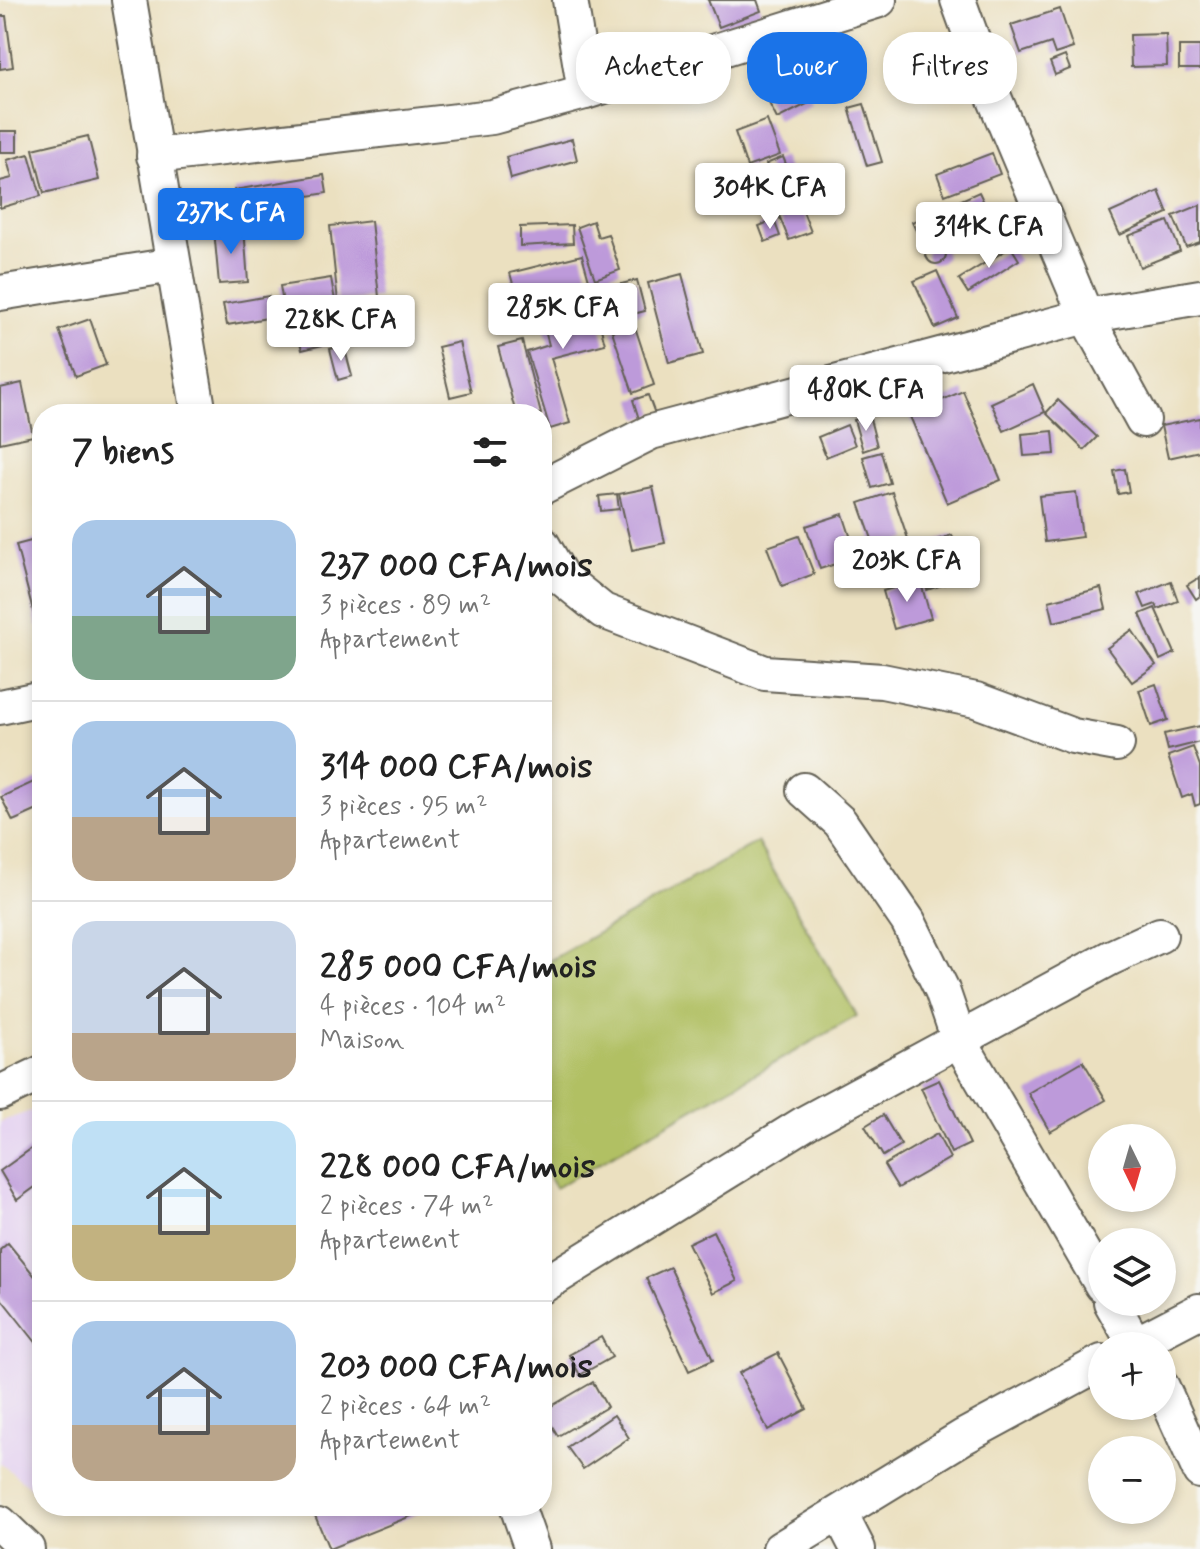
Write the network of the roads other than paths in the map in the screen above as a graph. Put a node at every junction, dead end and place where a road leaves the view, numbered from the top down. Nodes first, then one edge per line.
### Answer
1 (129, 0) edge
2 (570, 0) edge
3 (879, 0) edge
4 (958, 0) edge
5 (576, 37) edge
6 (731, 46) edge
7 (576, 94) edge
8 (154, 156) junction
9 (173, 265) junction
10 (0, 293) edge
11 (1200, 297) edge
12 (1086, 316) junction
13 (197, 404) edge
14 (1143, 420) dead end
15 (552, 482) edge
16 (552, 561) edge
17 (32, 700) edge
18 (0, 707) edge
19 (1117, 744) dead end
20 (804, 790) dead end
21 (1160, 935) dead end
22 (959, 1040) junction
23 (32, 1078) edge
24 (0, 1093) edge
25 (1088, 1261) edge
26 (552, 1280) edge
27 (1199, 1311) edge
28 (1160, 1332) edge
29 (1088, 1370) edge
30 (1176, 1418) edge
31 (1200, 1471) edge
32 (840, 1514) junction
33 (520, 1516) edge
34 (0, 1523) edge
35 (27, 1549) edge
36 (532, 1549) edge
37 (780, 1549) edge
38 (858, 1549) edge

1 - 8 street
2 - 5 street
3 - 6 street
4 - 12 street
7 - 8 street
8 - 9 street
9 - 10 street
9 - 13 street
11 - 12 street
12 - 14 street
12 - 15 street
16 - 19 street
17 - 18 street
20 - 22 street
21 - 22 street
22 - 25 street
22 - 26 street
23 - 24 street
27 - 28 street
29 - 32 street
30 - 31 street
32 - 37 street
32 - 38 street
33 - 36 street
34 - 35 street

